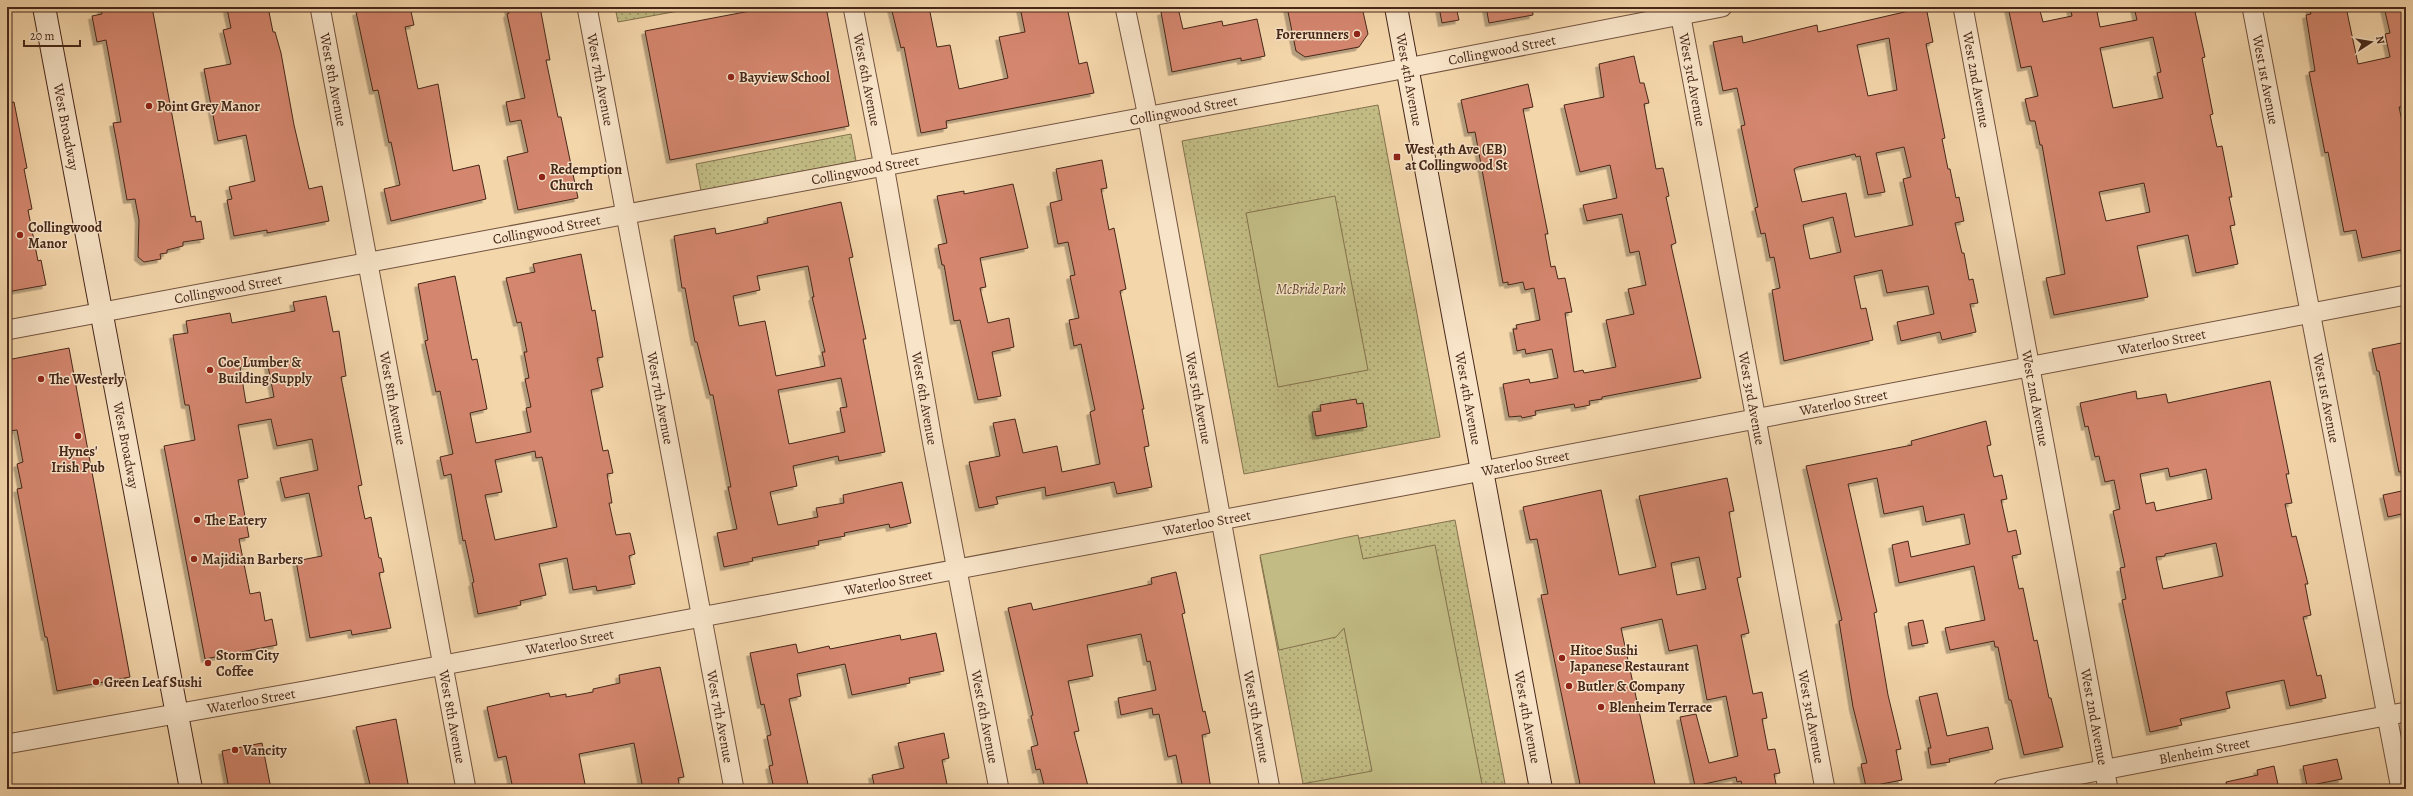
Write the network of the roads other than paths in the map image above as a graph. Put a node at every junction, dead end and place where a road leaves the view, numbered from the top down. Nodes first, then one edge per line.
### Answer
1 (44, 7) edge
2 (320, 7) edge
3 (586, 7) edge
4 (853, 7) edge
5 (1125, 7) edge
6 (1396, 7) edge
7 (1722, 7) edge
8 (1963, 7) edge
9 (2252, 7) edge
10 (1680, 11) edge
11 (1407, 68) junction
12 (1147, 117) junction
13 (884, 166) junction
14 (626, 214) junction
15 (368, 263) junction
16 (2406, 295) edge
17 (102, 312) junction
18 (2309, 314) junction
19 (7, 330) edge
20 (2031, 367) junction
21 (1757, 419) junction
22 (1483, 471) junction
23 (1221, 520) junction
24 (957, 568) junction
25 (702, 616) junction
26 (443, 664) junction
27 (176, 712) junction
28 (2406, 712) edge
29 (2386, 716) junction
30 (7, 744) edge
31 (2105, 770) junction
32 (191, 789) edge
33 (466, 789) edge
34 (734, 789) edge
35 (999, 789) edge
36 (1270, 789) edge
37 (1542, 789) edge
38 (1825, 789) edge
39 (2003, 789) edge
40 (2108, 789) edge
41 (2400, 789) edge

1 - 17 main road, West Broadway
2 - 15 street, West 8th Avenue
3 - 14 street, West 7th Avenue
4 - 13 street, West 6th Avenue
5 - 12 street, West 5th Avenue
6 - 11 main road, West 4th Avenue
7 - 10 street, Collingwood Street
8 - 20 street, West 2nd Avenue
9 - 18 street, West 1st Avenue
10 - 11 street, Collingwood Street
10 - 21 street, West 3rd Avenue
11 - 12 street, Collingwood Street
11 - 22 main road, West 4th Avenue
12 - 13 street, Collingwood Street
12 - 23 street, West 5th Avenue
13 - 14 street, Collingwood Street
13 - 24 street, West 6th Avenue
14 - 15 street, Collingwood Street
14 - 25 street, West 7th Avenue
15 - 17 street, Collingwood Street
15 - 26 street, West 8th Avenue
16 - 18 street, Waterloo Street
17 - 19 street, Collingwood Street
17 - 27 main road, West Broadway
18 - 20 street, Waterloo Street
18 - 29 street, West 1st Avenue
20 - 21 street, Waterloo Street
20 - 31 street, West 2nd Avenue
21 - 22 street, Waterloo Street
21 - 38 street, West 3rd Avenue
22 - 23 street, Waterloo Street
22 - 37 main road, West 4th Avenue
23 - 24 street, Waterloo Street
23 - 36 street, West 5th Avenue
24 - 25 street, Waterloo Street
24 - 35 street, West 6th Avenue
25 - 26 street, Waterloo Street
25 - 34 street, West 7th Avenue
26 - 27 street, Waterloo Street
26 - 33 street, West 8th Avenue
27 - 30 street, Waterloo Street
27 - 32 main road, West Broadway
28 - 29 street, Blenheim Street
29 - 31 street, Blenheim Street
29 - 41 street, West 1st Avenue
31 - 39 street, Blenheim Street
31 - 40 street, West 2nd Avenue

